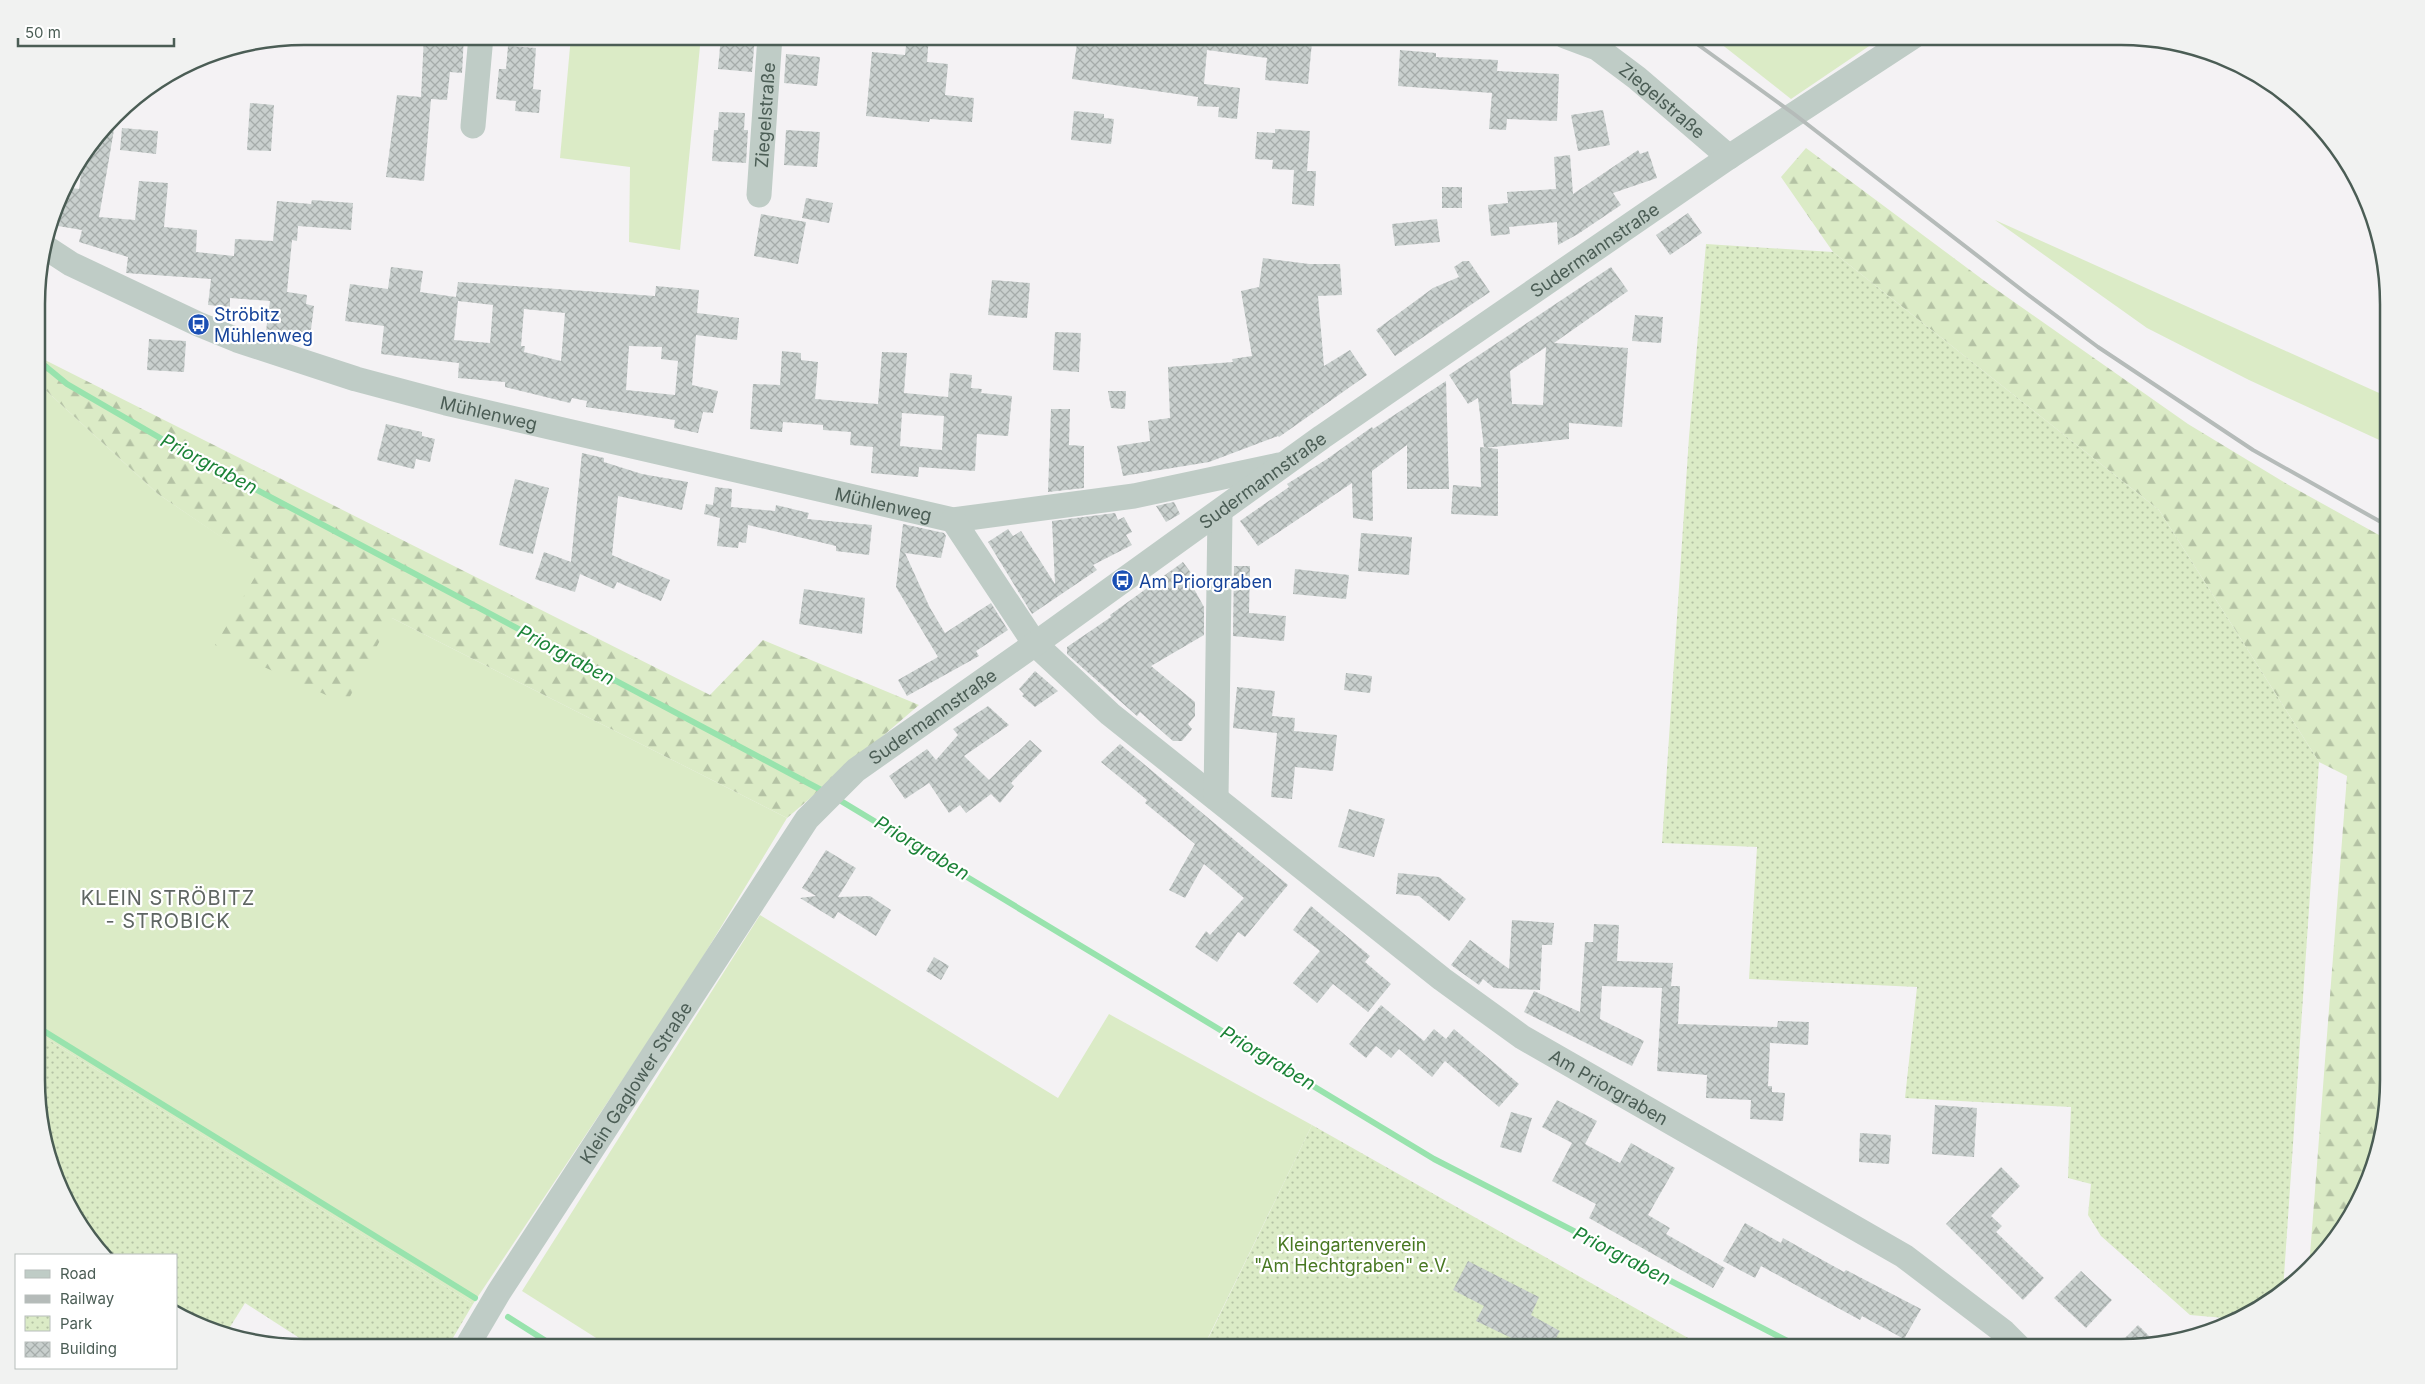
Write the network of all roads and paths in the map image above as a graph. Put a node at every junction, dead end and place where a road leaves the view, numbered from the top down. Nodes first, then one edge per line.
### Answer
1 (481, 45) edge
2 (769, 45) edge
3 (1589, 45) edge
4 (1900, 45) edge
5 (474, 126) dead end
6 (1730, 157) junction
7 (759, 195) dead end
8 (51, 251) edge
9 (1289, 463) junction
10 (1220, 512) junction
11 (953, 520) junction
12 (1035, 644) junction
13 (1216, 798) junction
14 (807, 819) joint
15 (471, 1339) edge
16 (2011, 1339) edge

1 - 5 street
2 - 7 street, Ziegelstraße
3 - 6 street, Ziegelstraße
4 - 6 street, Sudermannstraße
6 - 9 street, Sudermannstraße
8 - 11 street, Mühlenweg
9 - 10 street, Sudermannstraße
9 - 11 street, Mühlenweg
10 - 12 street, Sudermannstraße
10 - 13 street
11 - 12 street, Mühlenweg
12 - 13 street, Am Priorgraben
12 - 14 street, Sudermannstraße
13 - 16 street, Am Priorgraben
14 - 15 street, Klein Gaglower Straße

